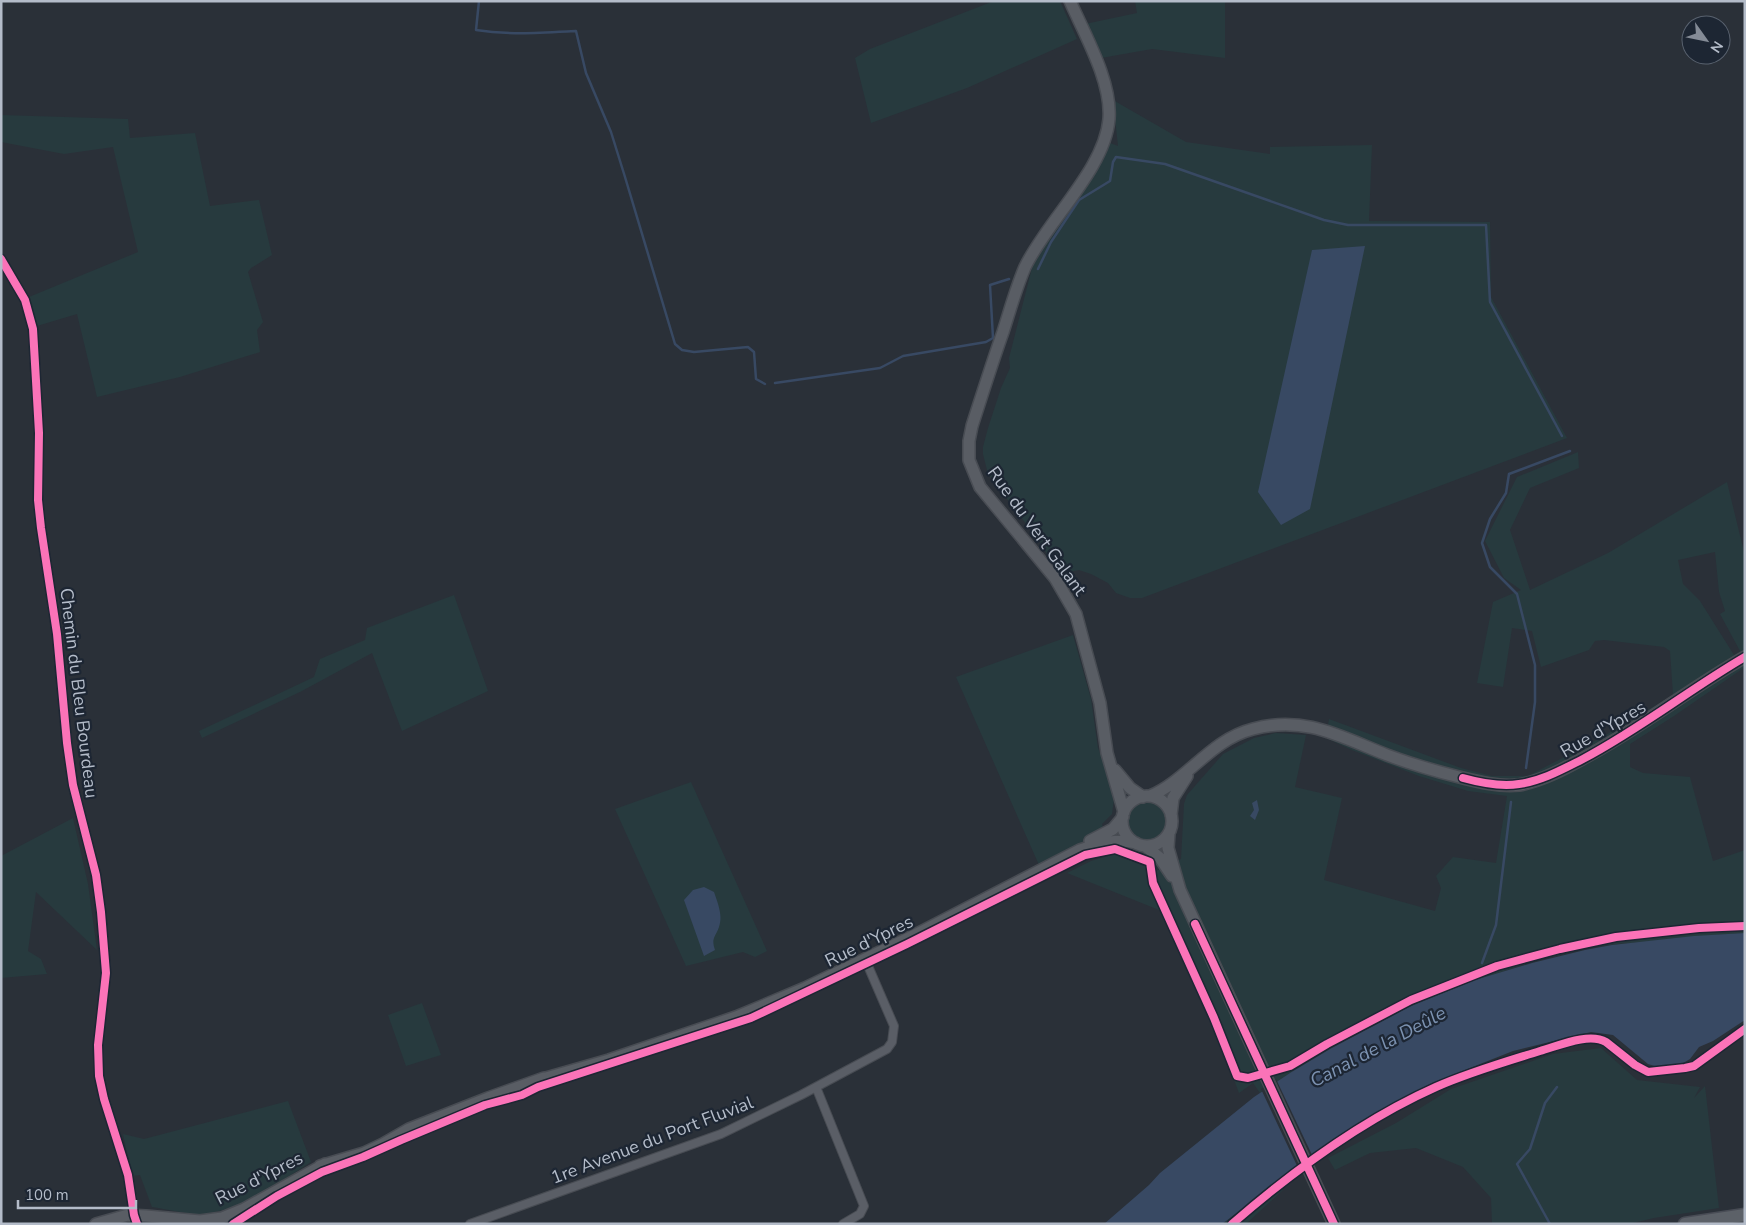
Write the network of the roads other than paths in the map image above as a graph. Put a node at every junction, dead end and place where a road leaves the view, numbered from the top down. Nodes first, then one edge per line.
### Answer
1 (1070, 1) edge
2 (1, 259) edge
3 (1745, 657) edge
4 (1109, 760) junction
5 (1195, 765) junction
6 (1146, 796) junction
7 (1124, 815) junction
8 (1171, 815) junction
9 (1169, 833) junction
10 (1141, 844) junction
11 (1059, 861) junction
12 (1180, 890) junction
13 (961, 910) junction
14 (865, 960) junction
15 (789, 994) junction
16 (816, 1087) junction
17 (1745, 1215) edge
18 (493, 1216) junction
19 (135, 1218) junction
20 (219, 1221) edge
21 (202, 1222) edge
22 (96, 1224) edge
23 (470, 1224) edge
24 (496, 1224) edge
25 (842, 1224) edge
26 (1334, 1224) edge
27 (1685, 1224) edge

1 - 4 main road, Rue du Vert Galant
2 - 19 street, Chemin du Bleu Bourdeau
3 - 5 main road, Rue d'Ypres
4 - 6 main road
4 - 7 main road, Rue du Vert Galant
5 - 6 main road, Rue d'Ypres
5 - 8 main road, Rue d'Ypres
6 - 7 main road
6 - 8 main road
7 - 10 main road
7 - 11 main road, Rue d'Ypres
8 - 9 main road
9 - 10 main road
9 - 12 main road
10 - 11 main road, Rue d'Ypres
10 - 12 main road
11 - 13 main road, Rue d'Ypres
12 - 26 main road
13 - 14 main road, Rue d'Ypres
13 - 15 main road, Rue d'Ypres
14 - 15 main road, Rue d'Ypres
14 - 16 street, 1re Avenue du Port Fluvial
15 - 20 main road, Rue d'Ypres
16 - 18 street, 1re Avenue du Port Fluvial
16 - 25 street
17 - 27 main road
18 - 23 street, 1re Avenue du Port Fluvial
18 - 24 street
19 - 21 main road, Rue d'Ypres
19 - 22 main road, Rue d'Ypres
20 - 21 main road, Rue d'Ypres

